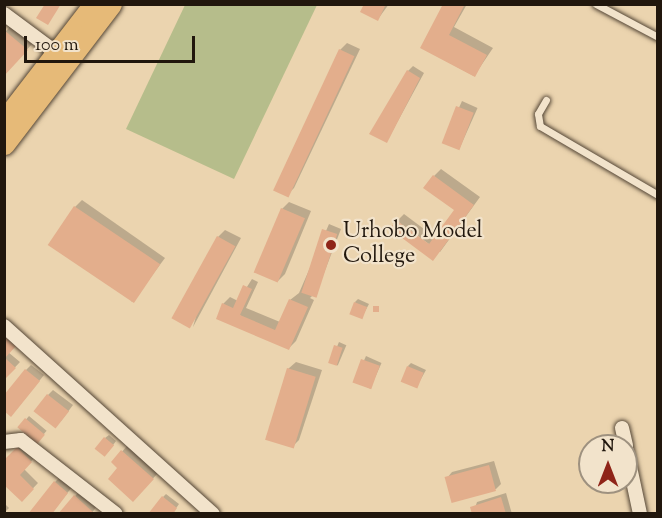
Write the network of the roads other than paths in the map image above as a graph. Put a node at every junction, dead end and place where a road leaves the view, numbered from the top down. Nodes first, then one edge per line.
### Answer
1 (94, 4) edge
2 (111, 4) edge
3 (596, 4) edge
4 (4, 14) edge
5 (657, 37) edge
6 (58, 54) junction
7 (546, 100) dead end
8 (4, 121) edge
9 (4, 144) edge
10 (657, 195) edge
11 (4, 326) edge
12 (622, 428) dead end
13 (623, 434) edge
14 (4, 442) edge
15 (636, 494) edge
16 (116, 513) edge
17 (213, 513) edge
18 (640, 513) edge

1 - 6 highway
2 - 9 highway
3 - 5 lane
4 - 6 street
6 - 8 highway
7 - 10 lane
11 - 17 street
12 - 13 street
14 - 16 street
15 - 18 street

